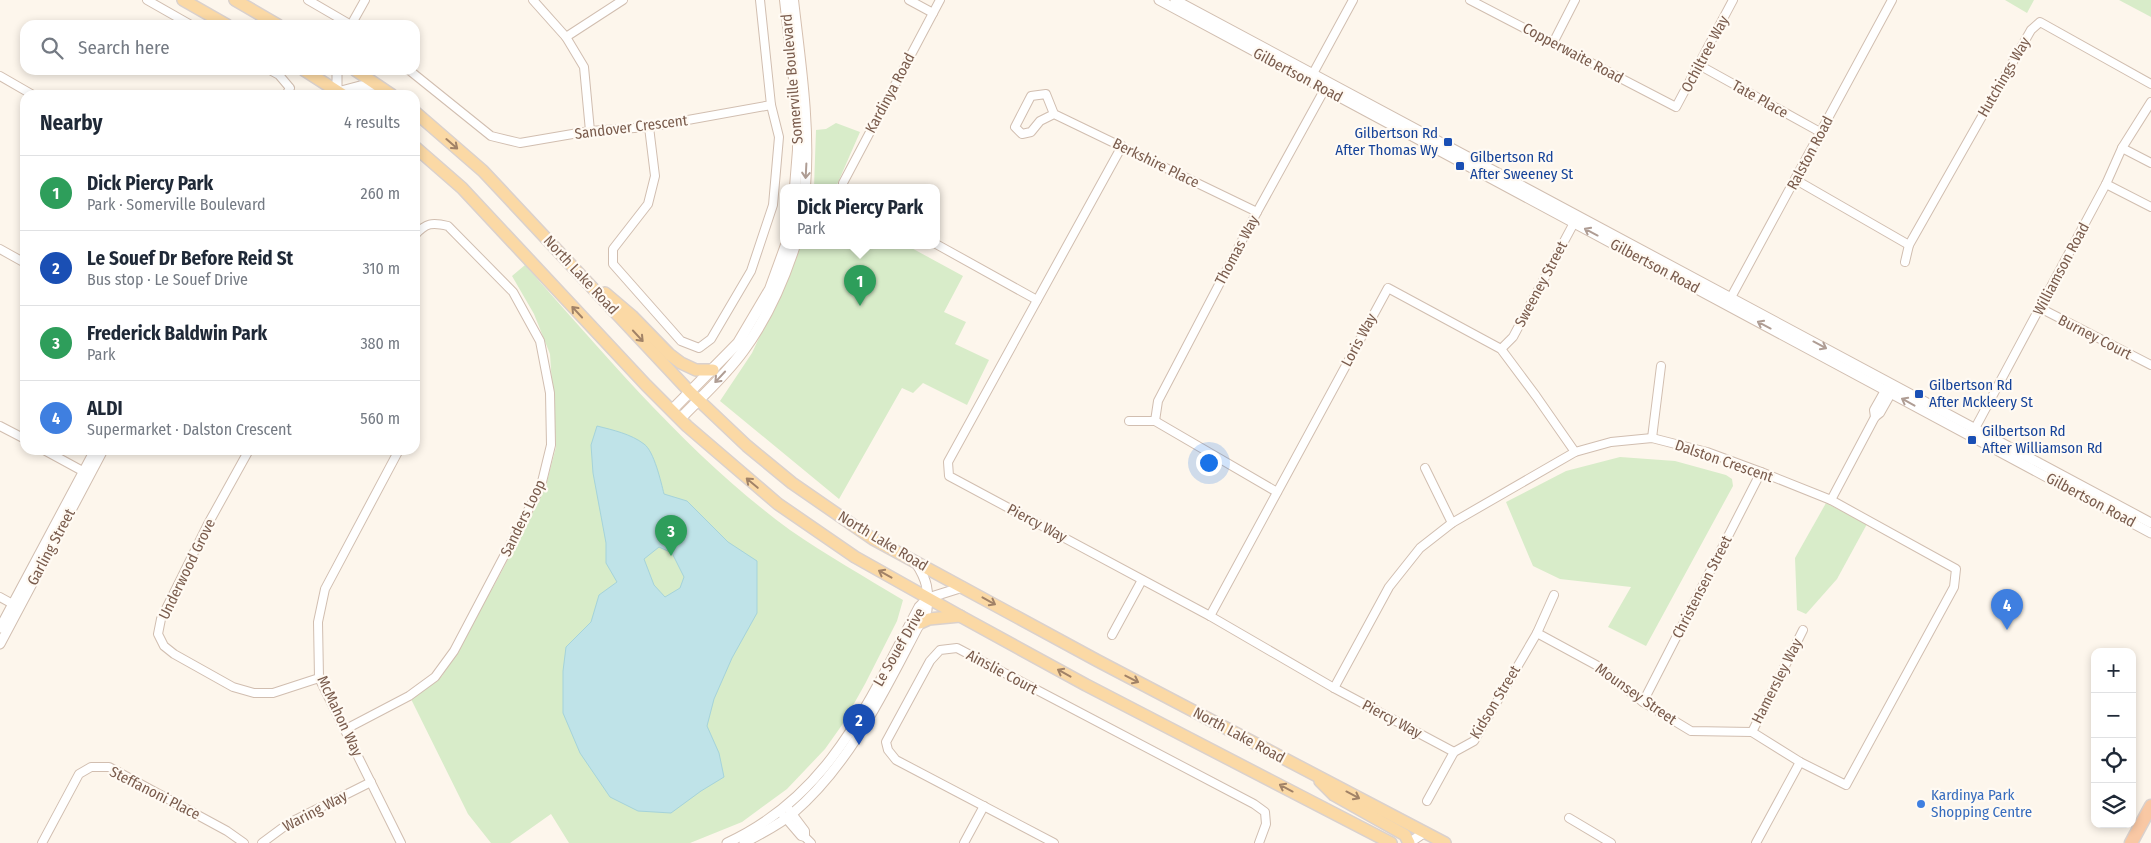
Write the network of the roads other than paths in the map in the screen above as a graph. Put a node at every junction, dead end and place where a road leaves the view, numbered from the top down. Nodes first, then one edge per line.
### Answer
1 (147, 0) edge
2 (184, 0) edge
3 (235, 0) edge
4 (308, 0) edge
5 (365, 0) edge
6 (533, 0) edge
7 (624, 0) edge
8 (760, 0) edge
9 (785, 0) edge
10 (793, 0) edge
11 (909, 0) edge
12 (940, 0) edge
13 (1159, 0) edge
14 (1175, 0) edge
15 (1353, 0) edge
16 (1470, 0) edge
17 (1575, 0) edge
18 (1733, 0) edge
19 (1892, 0) edge
20 (933, 12) junction
21 (182, 20) edge
22 (218, 20) edge
23 (269, 20) edge
24 (342, 20) edge
25 (354, 20) edge
26 (566, 36) junction
27 (1553, 43) junction
28 (1699, 65) junction
29 (280, 75) edge
30 (312, 75) edge
31 (338, 75) edge
32 (362, 75) edge
33 (415, 75) edge
34 (0, 76) edge
35 (1311, 78) junction
36 (2151, 84) edge
37 (377, 85) junction
38 (1326, 86) junction
39 (24, 90) edge
40 (289, 90) edge
41 (334, 90) edge
42 (340, 90) edge
43 (350, 90) edge
44 (384, 90) edge
45 (2151, 102) edge
46 (772, 105) junction
47 (1676, 107) joint
48 (1054, 114) junction
49 (420, 116) edge
50 (650, 127) junction
51 (590, 130) junction
52 (1820, 132) junction
53 (1122, 146) junction
54 (2122, 148) junction
55 (420, 152) edge
56 (2151, 163) edge
57 (1796, 180) junction
58 (795, 184) edge
59 (805, 184) edge
60 (844, 184) edge
61 (2106, 184) junction
62 (2151, 207) edge
63 (1257, 212) junction
64 (1576, 219) junction
65 (420, 229) edge
66 (1909, 245) junction
67 (940, 246) edge
68 (0, 249) edge
69 (785, 249) edge
70 (792, 249) edge
71 (20, 260) edge
72 (1905, 262) dead end
73 (588, 284) junction
74 (1037, 300) junction
75 (1729, 302) junction
76 (2040, 308) junction
77 (1501, 349) junction
78 (2151, 365) edge
79 (1661, 366) dead end
80 (713, 370) junction
81 (1890, 388) junction
82 (694, 396) junction
83 (672, 410) junction
84 (680, 419) junction
85 (1155, 420) junction
86 (1129, 421) dead end
87 (0, 426) edge
88 (1973, 432) junction
89 (20, 437) edge
90 (1652, 438) junction
91 (1575, 452) junction
92 (53, 455) edge
93 (93, 455) edge
94 (99, 455) edge
95 (246, 455) edge
96 (396, 455) edge
97 (1425, 468) dead end
98 (1761, 472) junction
99 (86, 473) junction
100 (1277, 492) junction
101 (1832, 500) junction
102 (2151, 523) edge
103 (1452, 524) junction
104 (2151, 533) edge
105 (915, 562) junction
106 (1142, 580) junction
107 (963, 587) junction
108 (1554, 595) dead end
109 (0, 597) edge
110 (928, 598) junction
111 (16, 606) junction
112 (960, 616) junction
113 (1210, 616) junction
114 (920, 623) junction
115 (0, 628) edge
116 (1803, 630) dead end
117 (1537, 633) junction
118 (1112, 635) dead end
119 (0, 644) edge
120 (319, 678) junction
121 (1334, 688) junction
122 (1643, 702) junction
123 (346, 729) junction
124 (1752, 732) junction
125 (1454, 752) junction
126 (1800, 762) junction
127 (1311, 773) junction
128 (371, 782) junction
129 (1427, 801) dead end
130 (984, 806) junction
131 (2151, 806) edge
132 (787, 813) junction
133 (1569, 818) dead end
134 (1425, 832) junction
135 (808, 840) edge
136 (42, 843) edge
137 (244, 843) edge
138 (262, 843) edge
139 (401, 843) edge
140 (727, 843) edge
141 (744, 843) edge
142 (964, 843) edge
143 (1054, 843) edge
144 (1259, 843) edge
145 (1391, 843) edge
146 (1409, 843) edge
147 (1445, 843) edge
148 (1611, 843) edge
149 (1756, 843) edge
150 (2131, 843) edge

1 - 21 street
2 - 22 main road
3 - 23 main road
4 - 24 street
5 - 25 street
6 - 26 street
7 - 26 street
8 - 46 street
9 - 58 main road, Somerville Boulevard
10 -> 59 main road, Somerville Boulevard
11 - 20 street
12 - 20 street, Kardinya Road
13 - 35 street, Gilbertson Road
14 - 35 street, Gilbertson Road
15 - 35 street
16 - 27 street, Copperwaite Road
17 - 27 street
18 - 28 street, Ochiltree Way
19 - 52 street, Ralston Road
20 - 60 street, Kardinya Road
26 - 51 street
27 - 47 street, Copperwaite Road
28 - 47 street, Ochiltree Way
28 - 52 street, Tate Place
29 - 40 street
30 - 41 main road
31 - 42 street
32 - 37 main road
33 - 51 street, Sandover Crescent
34 - 39 street
35 - 38 street, Gilbertson Road
36 - 66 street, Hutchings Way
37 - 43 street
37 - 44 main road
38 - 63 street, Thomas Way
38 - 64 street, Gilbertson Road
45 - 54 street, Williamson Road
46 - 50 street, Sandover Crescent
46 - 50 street
48 - 48 street
48 - 53 street, Berkshire Place
49 -> 73 main road, North Lake Road
50 - 51 street, Sandover Crescent
52 - 57 street, Ralston Road
53 - 63 street, Berkshire Place
53 - 74 street, Piercy Way
54 - 56 street
54 - 61 street, Williamson Road
83 -> 55 main road, North Lake Road
57 - 66 street
57 - 75 street, Ralston Road
61 - 62 street
61 - 76 street, Williamson Road
63 - 85 street, Thomas Way
64 - 75 street, Gilbertson Road
64 - 77 street, Sweeney Street
65 - 123 street, Sanders Loop
66 - 72 street, Hutchings Way
67 - 74 street
68 - 71 street
69 - 80 main road
70 -> 82 main road
73 - 80 main road
73 -> 82 main road, North Lake Road
74 - 106 street, Piercy Way
75 - 81 street, Gilbertson Road
76 - 78 street, Burney Court
76 - 88 street, Williamson Road
77 - 91 street, Loris Way
77 - 100 street, Loris Way
79 - 90 street
80 - 82 main road
81 - 88 street, Gilbertson Road
81 - 101 street
82 - 83 main road
82 - 84 main road
82 - 105 main road, North Lake Road
83 - 84 main road, North Lake Road
110 -> 84 main road, North Lake Road
85 - 86 street
85 - 100 street
87 - 89 street
88 - 102 street, Gilbertson Road
88 - 104 street, Gilbertson Road
90 - 91 street, Dalston Crescent
90 - 98 street, Dalston Crescent
91 - 103 street, Dalston Crescent
92 - 99 street
93 - 99 street, Garling Street
94 - 99 street, Garling Street
95 - 120 street, Underwood Grove
96 - 120 street, McMahon Way
97 - 103 street
98 - 101 street, Dalston Crescent
98 - 122 street, Christensen Street
99 - 111 street, Garling Street
100 - 113 street, Loris Way
101 - 126 street, Dalston Crescent
103 - 121 street, Dalston Crescent
105 - 107 main road, North Lake Road
105 - 110 street, Le Souef Drive
106 - 113 street, Piercy Way
106 - 118 street
107 - 110 street, Le Souef Drive
107 -> 127 main road, North Lake Road
108 - 117 street, Kidson Street
109 - 111 street
110 - 112 main road, North Lake Road
110 - 114 street, Le Souef Drive
110 - 132 street, Le Souef Drive
111 - 115 street, Garling Street
111 - 119 street, Garling Street
112 - 114 main road
145 -> 112 main road, North Lake Road
113 - 121 street, Piercy Way
114 - 132 street, Le Souef Drive
116 - 124 street, Hamersley Way
117 - 122 street, Mounsey Street
117 - 125 street, Kidson Street
120 - 123 street, McMahon Way
121 - 125 street, Piercy Way
122 - 124 street, Mounsey Street
123 - 128 street, McMahon Way
124 - 126 street
125 - 129 street, Kidson Street
126 - 149 street
127 -> 134 main road, North Lake Road
127 - 146 main road
128 - 138 street, Waring Way
128 - 139 street, McMahon Way
130 - 142 street
130 - 143 street, Ainslie Court
130 - 144 street, Ainslie Court
131 - 150 highway
132 - 135 street
132 - 140 street, Le Souef Drive
132 - 141 street, Le Souef Drive
133 - 148 street
134 - 146 street
134 - 147 main road, North Lake Road
136 - 137 street, Steffanoni Place

